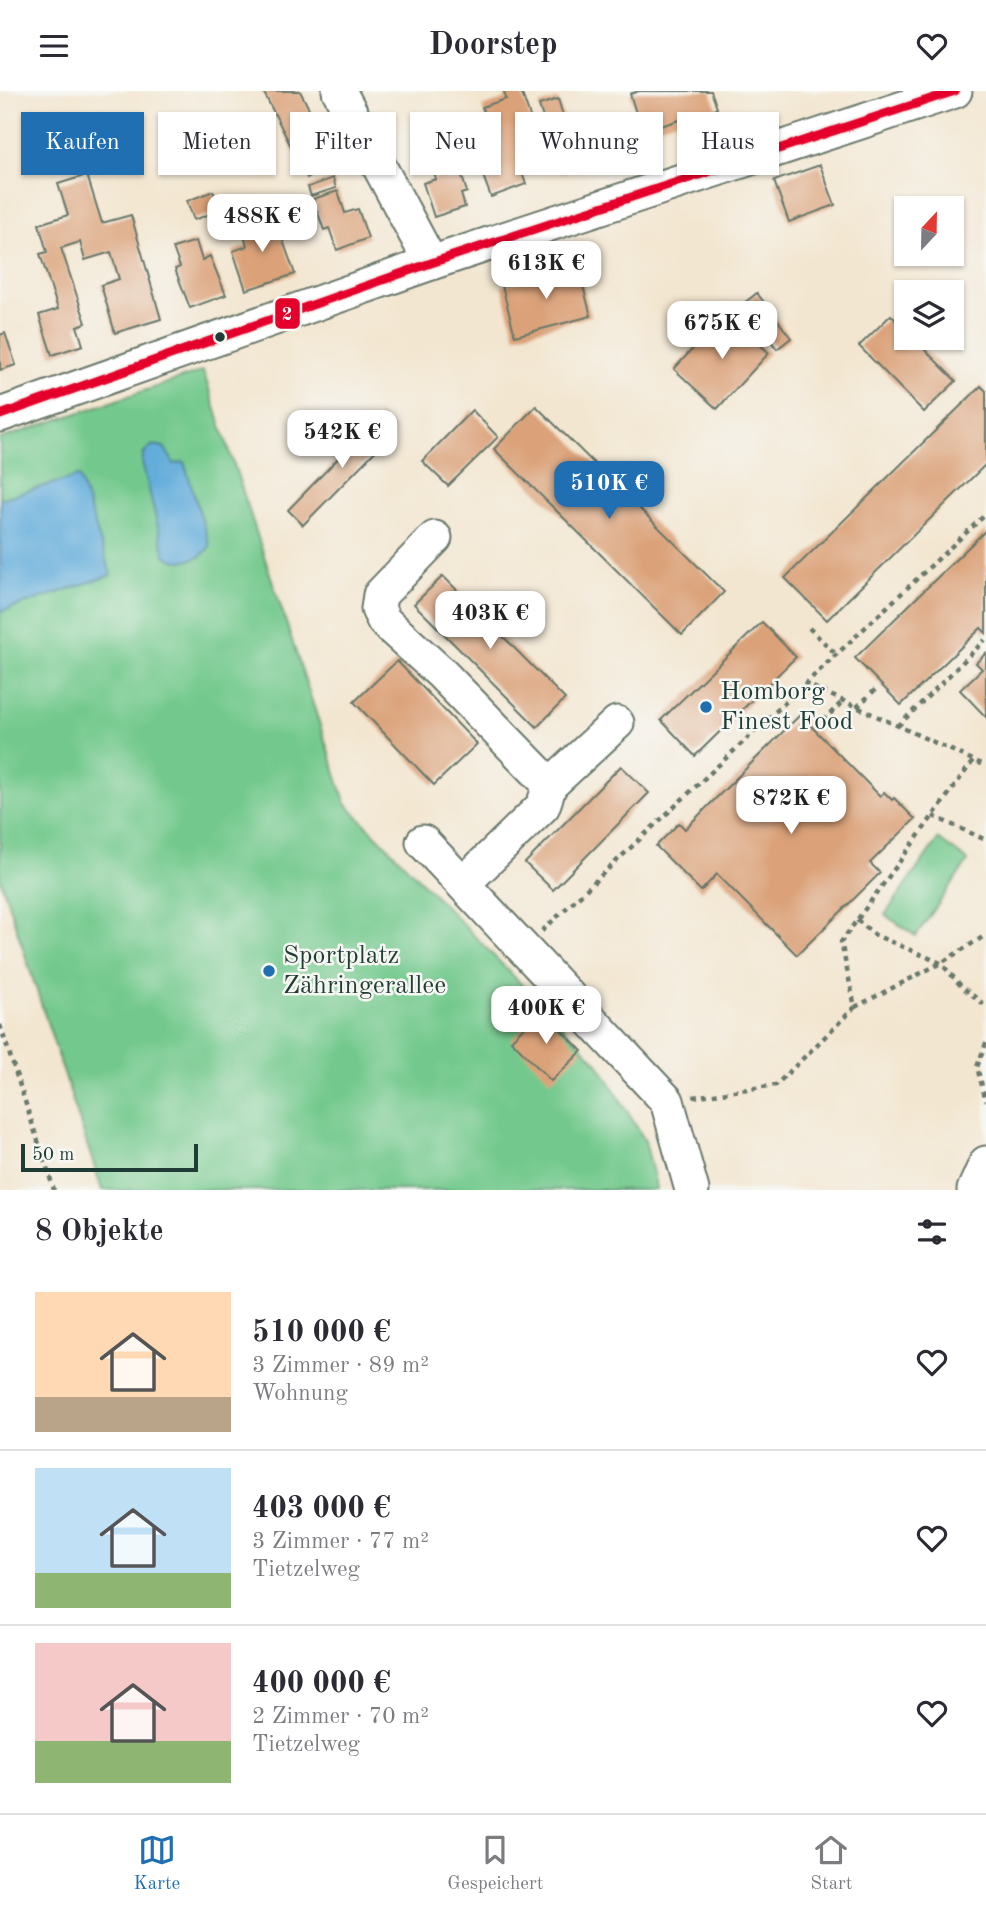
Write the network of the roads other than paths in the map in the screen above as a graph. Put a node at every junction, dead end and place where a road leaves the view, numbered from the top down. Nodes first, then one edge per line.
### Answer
1 (339, 91) edge
2 (955, 91) edge
3 (895, 100) edge
4 (431, 263) junction
5 (0, 415) edge
6 (435, 538) dead end
7 (617, 723) dead end
8 (550, 785) junction
9 (423, 842) dead end
10 (464, 884) junction
11 (986, 1163) edge
12 (692, 1190) edge
13 (974, 1190) edge

1 - 4 street
2 - 3 street
3 - 4 street
4 - 5 street
6 - 8 street
7 - 8 street
8 - 10 street
9 - 10 street
10 - 12 street
11 - 13 street

